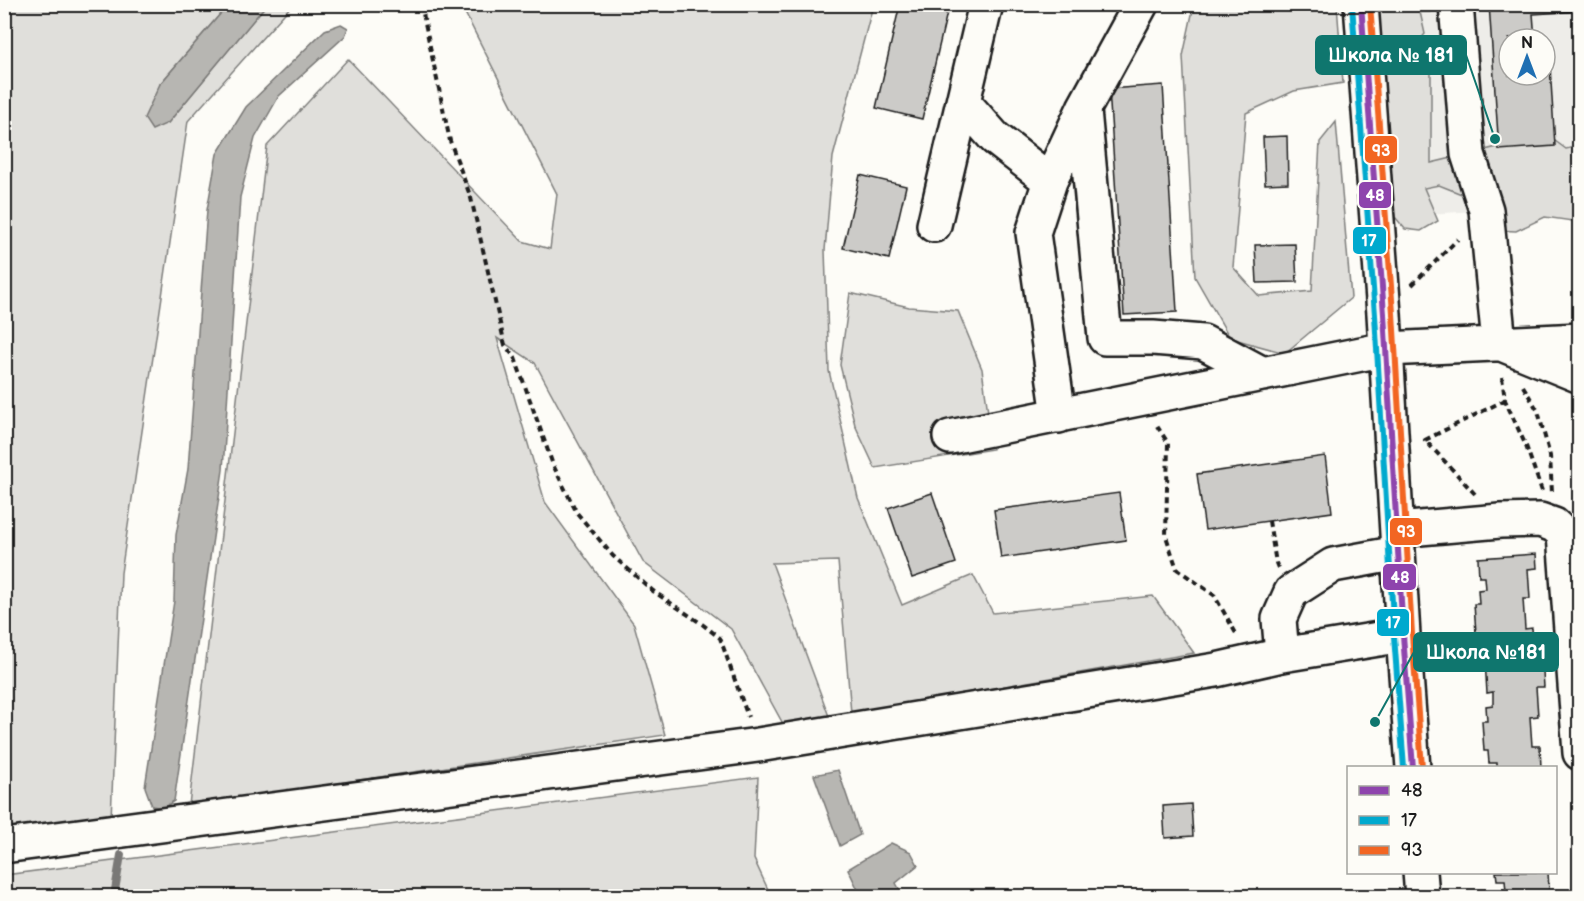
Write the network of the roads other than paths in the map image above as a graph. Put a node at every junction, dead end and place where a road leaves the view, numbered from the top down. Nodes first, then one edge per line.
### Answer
1 (986, 4) edge
2 (1361, 4) edge
3 (1456, 4) edge
4 (1138, 6) edge
5 (964, 103) junction
6 (1084, 108) junction
7 (1050, 181) junction
8 (934, 225) dead end
9 (1573, 338) edge
10 (1499, 344) junction
11 (1386, 349) junction
12 (1263, 374) junction
13 (1580, 376) edge
14 (1059, 416) junction
15 (950, 437) dead end
16 (1398, 542) junction
17 (1403, 635) junction
18 (1266, 658) junction
19 (1580, 753) edge
20 (1413, 766) edge
21 (4, 846) edge
22 (1420, 874) edge
23 (1422, 897) edge

1 - 5 street
2 - 11 street
3 - 10 street
4 - 6 street
5 - 7 street
5 - 8 street
6 - 7 street
6 - 12 street
7 - 14 street
9 - 10 street
10 - 11 street
10 - 13 street
11 - 12 street
11 - 16 street
12 - 14 street
14 - 15 street
16 - 17 street
16 - 18 street
16 - 19 street
17 - 18 street
17 - 20 street
18 - 21 street
22 - 23 street

